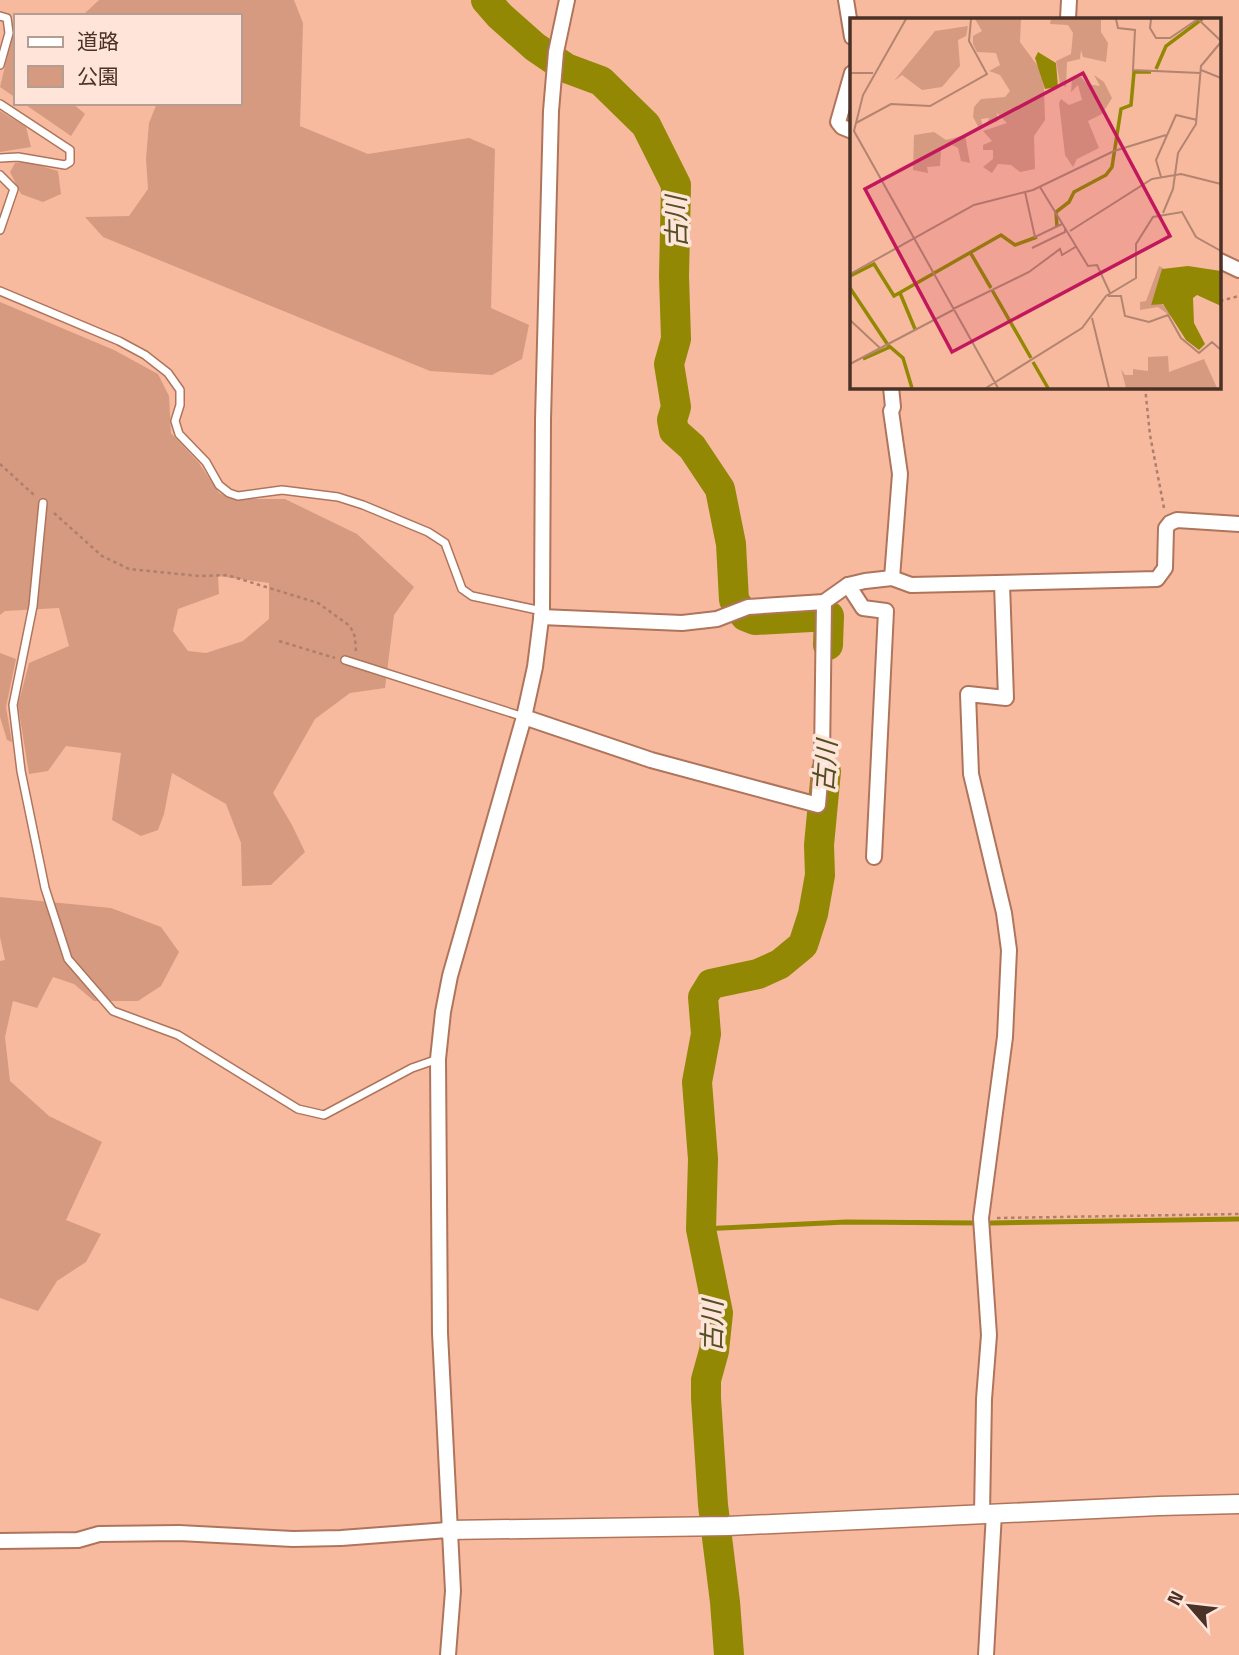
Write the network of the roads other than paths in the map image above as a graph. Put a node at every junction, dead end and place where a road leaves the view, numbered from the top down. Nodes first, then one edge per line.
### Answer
1 (568, 0) edge
2 (846, 0) edge
3 (1069, 0) edge
4 (0, 16) edge
5 (1068, 18) edge
6 (850, 25) edge
7 (0, 65) edge
8 (850, 80) edge
9 (0, 104) edge
10 (850, 130) edge
11 (0, 158) edge
12 (0, 175) edge
13 (0, 230) edge
14 (1222, 262) edge
15 (1239, 270) edge
16 (0, 291) edge
17 (891, 388) edge
18 (43, 502) road end
19 (1239, 524) edge
20 (892, 578) junction
21 (1002, 584) junction
22 (848, 585) junction
23 (824, 612) junction
24 (542, 614) junction
25 (345, 660) road end
26 (524, 717) junction
27 (874, 857) dead end
28 (438, 1059) junction
29 (1239, 1504) edge
30 (988, 1513) junction
31 (448, 1530) junction
32 (0, 1541) edge
33 (448, 1655) edge
34 (986, 1655) edge

1 - 24 street
2 - 6 street
3 - 5 street
4 - 7 lane
8 - 10 street
9 - 11 lane
12 - 13 lane
14 - 15 street
16 - 24 lane
17 - 20 street
18 - 28 lane
19 - 21 street
20 - 21 street
20 - 22 street
21 - 30 street
22 - 23 street
22 - 27 street
23 - 24 street
23 - 26 street
24 - 26 street
25 - 26 lane
26 - 28 street
28 - 31 street
29 - 30 street
30 - 31 street
30 - 34 street
31 - 32 street
31 - 33 street

